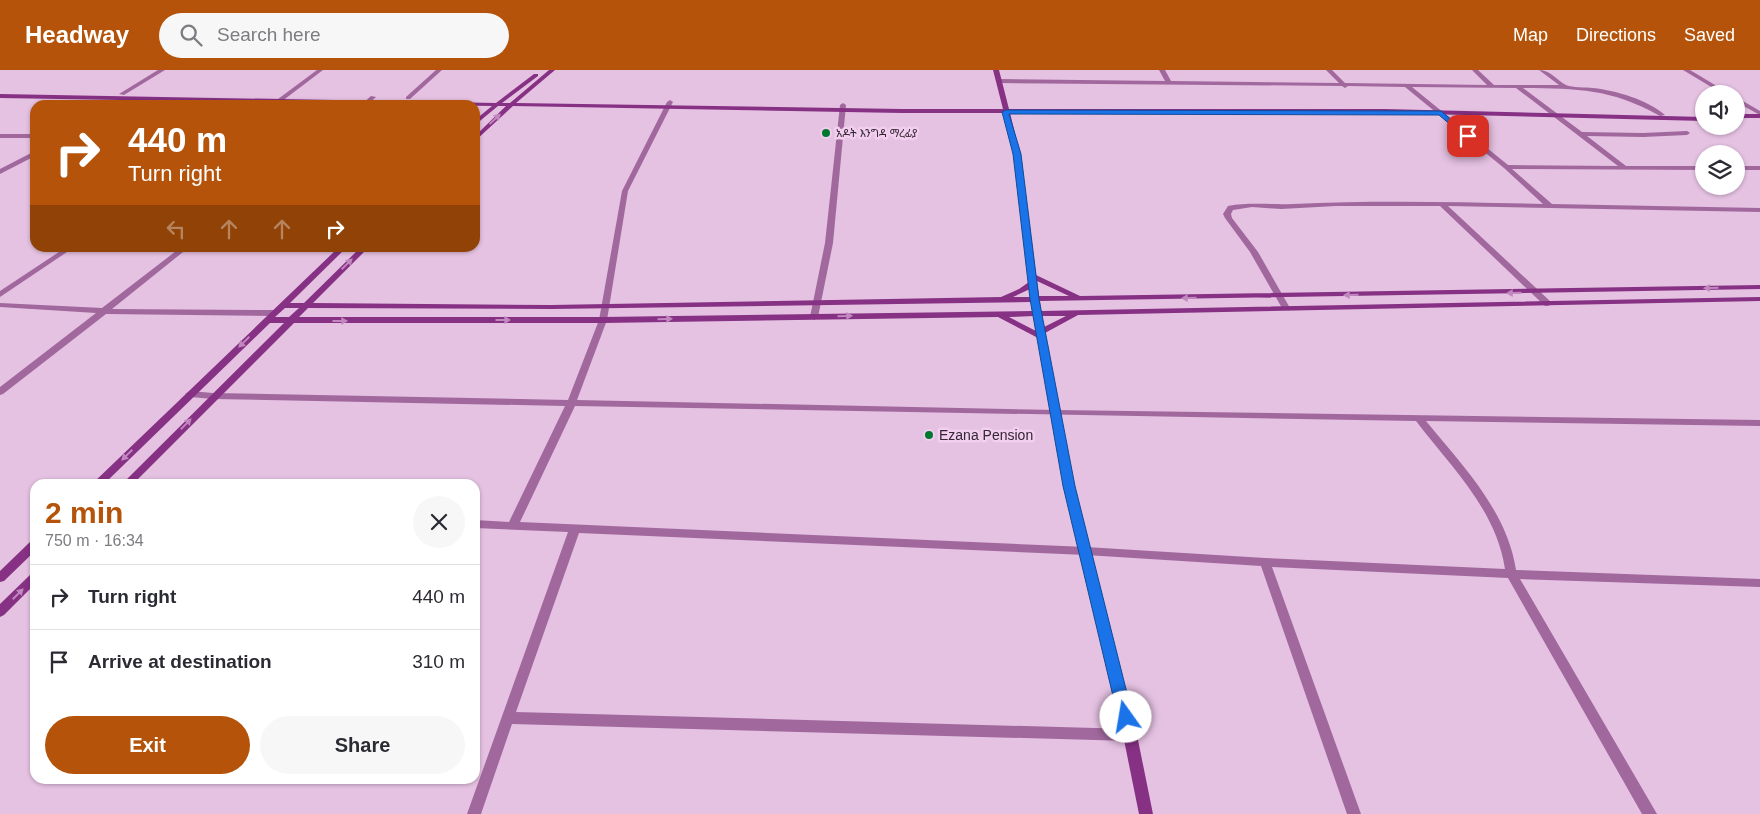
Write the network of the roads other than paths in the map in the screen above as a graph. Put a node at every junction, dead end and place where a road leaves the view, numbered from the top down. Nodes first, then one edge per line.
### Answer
1 (162, 70) edge
2 (320, 70) edge
3 (439, 70) edge
4 (542, 70) edge
5 (552, 70) edge
6 (1162, 70) edge
7 (1329, 70) edge
8 (1475, 70) edge
9 (1542, 70) edge
10 (1686, 70) edge
11 (997, 75) edge
12 (1169, 83) junction
13 (1712, 85) edge
14 (1345, 86) junction
15 (1406, 86) junction
16 (1494, 87) junction
17 (1565, 87) junction
18 (1519, 88) junction
19 (0, 91) edge
20 (122, 94) junction
21 (0, 96) edge
22 (285, 96) junction
23 (408, 98) junction
24 (158, 100) edge
25 (280, 100) edge
26 (351, 100) edge
27 (381, 100) edge
28 (502, 100) junction
29 (516, 100) junction
30 (480, 104) edge
31 (668, 104) junction
32 (497, 105) junction
33 (511, 105) junction
34 (1745, 105) edge
35 (843, 108) junction
36 (1005, 109) junction
37 (1439, 111) junction
38 (1551, 111) junction
39 (1662, 115) junction
40 (1695, 115) edge
41 (1760, 115) edge
42 (1558, 116) junction
43 (1745, 116) edge
44 (480, 119) edge
45 (1695, 119) edge
46 (1745, 120) edge
47 (1760, 121) edge
48 (1687, 133) dead end
49 (480, 134) edge
50 (1581, 134) junction
51 (0, 136) edge
52 (30, 136) edge
53 (30, 156) edge
54 (1506, 166) junction
55 (1624, 167) junction
56 (1695, 168) edge
57 (1745, 168) edge
58 (1760, 168) edge
59 (0, 172) edge
60 (1442, 204) junction
61 (1550, 206) junction
62 (1760, 210) edge
63 (63, 252) edge
64 (179, 252) edge
65 (338, 252) edge
66 (360, 252) edge
67 (1033, 280) junction
68 (1760, 287) edge
69 (1536, 292) junction
70 (0, 295) edge
71 (1278, 296) junction
72 (1035, 299) junction
73 (1084, 299) junction
74 (1760, 299) edge
75 (995, 300) junction
76 (816, 303) junction
77 (1548, 304) junction
78 (0, 305) edge
79 (282, 305) junction
80 (306, 306) junction
81 (605, 306) junction
82 (1286, 308) junction
83 (104, 311) junction
84 (274, 313) junction
85 (1038, 313) junction
86 (1078, 313) junction
87 (996, 314) junction
88 (814, 317) junction
89 (266, 320) junction
90 (603, 320) junction
91 (291, 321) junction
92 (1042, 334) junction
93 (0, 392) edge
94 (190, 394) junction
95 (213, 396) junction
96 (572, 402) junction
97 (1057, 413) junction
98 (1420, 420) junction
99 (1760, 423) edge
100 (102, 479) edge
101 (132, 479) edge
102 (480, 524) edge
103 (513, 525) junction
104 (574, 530) junction
105 (30, 549) edge
106 (1086, 551) junction
107 (1266, 562) junction
108 (1511, 574) junction
109 (0, 578) edge
110 (30, 581) edge
111 (1760, 583) edge
112 (0, 612) edge
113 (509, 718) junction
114 (1130, 735) junction
115 (474, 814) edge
116 (1146, 814) edge
117 (1354, 814) edge
118 (1650, 814) edge

1 - 20 street
2 - 22 street
3 - 23 street
4 - 28 street
5 - 29 street
6 - 12 street
7 - 14 street
8 - 16 street
9 - 17 street
10 - 13 street
11 - 12 street
11 - 36 street
12 - 14 street
14 - 15 street
15 - 16 street
15 - 37 street
16 - 18 street
17 - 18 street
17 - 39 street
18 - 38 street
19 - 20 street
20 - 22 street
21 - 24 street
22 - 25 street
22 - 26 street
23 - 27 street
23 - 28 street
28 - 29 street
28 - 32 street
29 - 31 street
29 - 33 street
30 - 32 street
31 - 33 street
31 - 35 street
31 - 81 street
32 - 33 street
32 - 44 street
49 -> 33 street
34 - 41 street
35 - 36 street
35 - 76 street
36 - 37 street
36 - 67 street
37 - 38 street
37 - 42 street
37 - 54 street
38 - 39 street
38 - 42 street
39 - 40 street
41 - 43 street
42 - 45 street
42 - 50 street
46 - 47 street
48 - 50 street
50 - 55 street
51 - 52 street
53 - 59 street
54 - 55 street
54 - 61 street
55 - 56 street
57 - 58 street
60 - 61 street
60 - 69 street
60 - 71 street
61 - 62 street
63 - 70 street
64 - 83 street
65 - 79 street
80 -> 66 street
67 - 72 street
67 - 73 street
67 - 75 street
68 -> 69 street
69 -> 71 street
69 - 77 street
71 -> 73 street
71 - 82 street
72 - 73 street
72 - 75 street
72 - 85 street
74 - 77 street
75 - 76 street
76 - 81 street
76 - 88 street
77 - 82 street
78 - 83 street
79 - 80 street
79 - 84 street
80 - 81 street
80 - 91 street
81 - 90 street
82 - 86 street
83 - 84 street
83 - 93 street
84 - 89 street
85 - 86 street
85 - 87 street
85 - 92 street
86 - 92 street
88 -> 87 street
87 - 92 street
90 -> 88 street
89 - 91 street
89 -> 94 street
91 -> 90 street
90 - 96 street
91 - 95 street
92 - 97 street
94 - 95 street
94 -> 100 street
95 - 96 street
101 -> 95 street
96 - 97 street
96 - 103 street
97 - 98 street
97 - 106 street
98 - 99 street
98 - 108 street
102 - 103 street
103 - 104 street
104 - 106 street
104 - 113 street
105 - 109 street
106 - 107 street
106 - 114 street
107 - 108 street
107 - 117 street
108 - 111 street
108 - 118 street
112 -> 110 street
113 - 114 street
113 - 115 street
114 - 116 street

